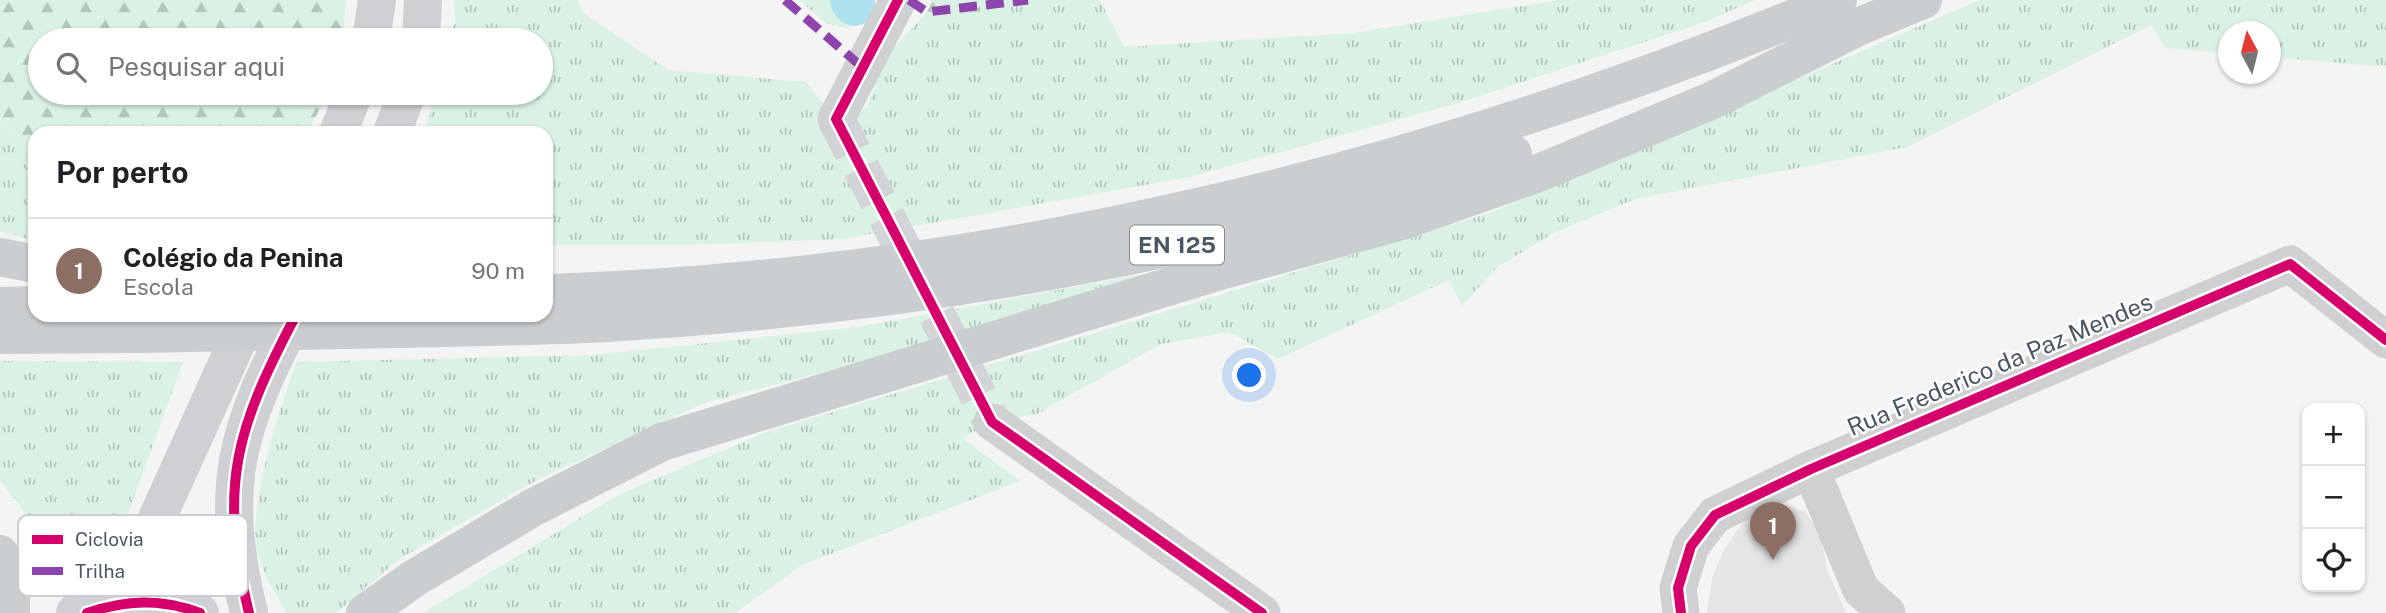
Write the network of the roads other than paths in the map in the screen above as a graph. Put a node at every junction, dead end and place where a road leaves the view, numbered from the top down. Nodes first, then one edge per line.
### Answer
1 (376, 0) edge
2 (423, 0) edge
3 (898, 0) edge
4 (1923, 0) edge
5 (1845, 15) edge
6 (372, 28) edge
7 (422, 28) edge
8 (349, 105) edge
9 (402, 105) edge
10 (836, 120) dead end
11 (341, 126) edge
12 (395, 126) edge
13 (0, 257) edge
14 (892, 262) junction
15 (28, 263) edge
16 (553, 271) edge
17 (553, 293) edge
18 (28, 305) edge
19 (0, 306) edge
20 (246, 322) edge
21 (292, 322) edge
22 (0, 335) edge
23 (2386, 340) edge
24 (992, 422) tunnel mouth
25 (1811, 469) junction
26 (159, 515) edge
27 (233, 515) edge
28 (0, 554) edge
29 (92, 596) edge
30 (11, 613) edge
31 (75, 613) edge
32 (87, 613) edge
33 (200, 613) edge
34 (365, 613) edge
35 (1262, 613) edge
36 (1681, 613) edge
37 (1887, 613) edge

1 - 6 main road
2 - 7 main road
3 - 10 street
4 - 5 main road, EN 125
5 - 14 main road, EN 125
5 - 22 main road, EN 125, bridge
5 - 34 main road
8 - 11 main road
9 - 12 main road
13 - 15 main road
14 - 16 main road, EN 125
14 - 17 main road, EN 125
18 - 19 main road
20 - 26 main road
21 - 27 main road
23 - 25 street, Rua Frederico da Paz Mendes
24 - 35 street
25 - 36 street, Rua Frederico da Paz Mendes
25 - 37 street
28 - 30 main road
29 - 31 main road
32 - 33 main road

